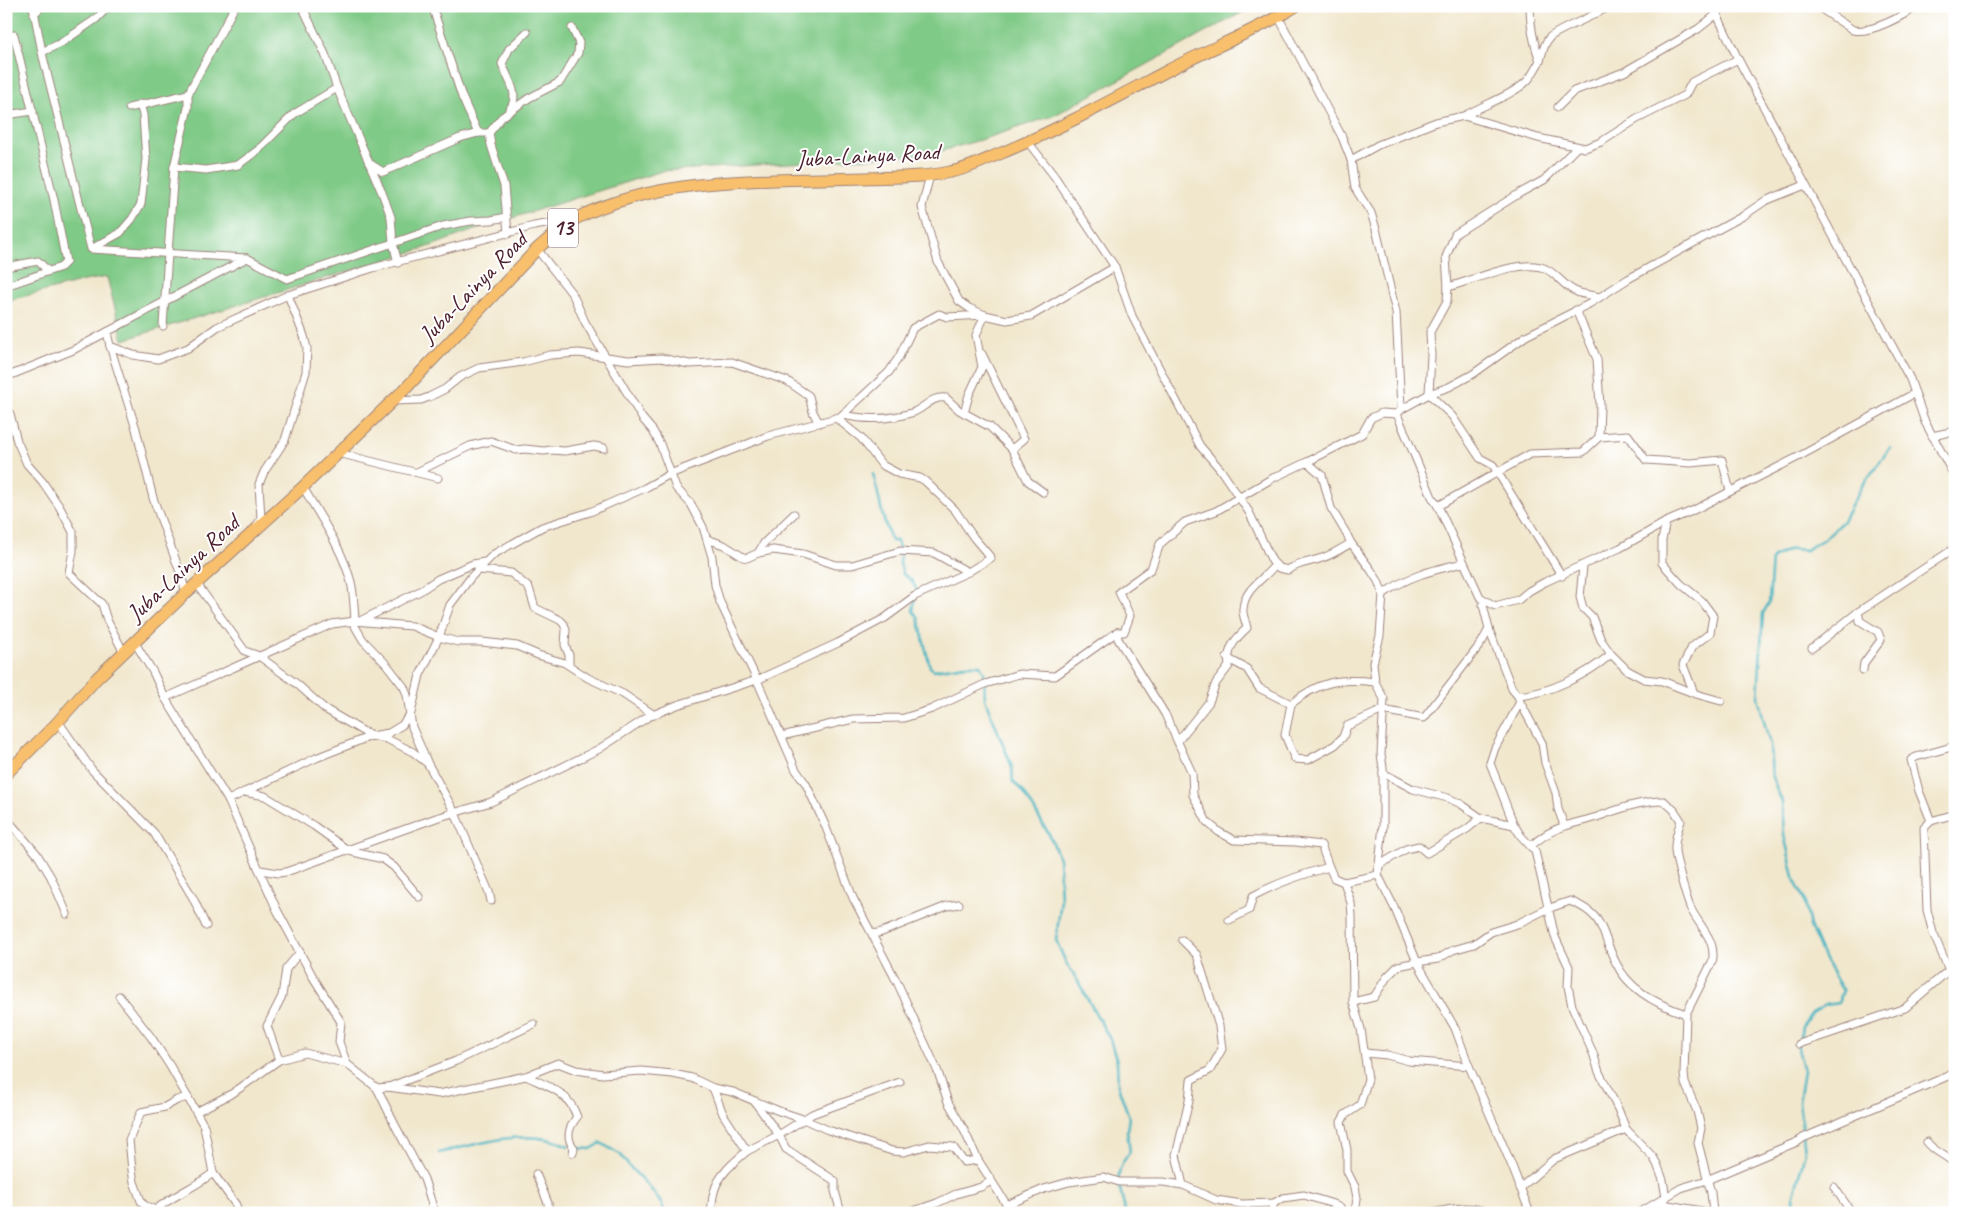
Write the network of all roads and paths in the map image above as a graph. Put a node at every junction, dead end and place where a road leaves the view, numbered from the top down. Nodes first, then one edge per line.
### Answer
1 (42, 6) edge
2 (109, 6) edge
3 (234, 6) edge
4 (302, 6) edge
5 (432, 6) edge
6 (1296, 6) edge
7 (1530, 6) edge
8 (1609, 6) edge
9 (1713, 6) edge
10 (1817, 6) edge
11 (1917, 6) edge
12 (33, 10) edge
13 (1717, 14) junction
14 (1279, 18) junction
15 (572, 28) dead end
16 (527, 32) dead end
17 (6, 36) edge
18 (42, 52) junction
19 (1738, 59) junction
20 (1540, 61) junction
21 (337, 88) junction
22 (188, 94) junction
23 (140, 104) junction
24 (1558, 106) dead end
25 (129, 108) dead end
26 (33, 111) junction
27 (6, 115) edge
28 (1464, 116) junction
29 (502, 117) junction
30 (478, 133) junction
31 (489, 134) junction
32 (1028, 142) junction
33 (1577, 147) junction
34 (1351, 160) junction
35 (369, 163) junction
36 (174, 167) junction
37 (930, 175) junction
38 (1805, 185) junction
39 (507, 217) junction
40 (574, 220) junction
41 (508, 234) junction
42 (393, 243) junction
43 (91, 249) junction
44 (537, 250) junction
45 (247, 258) junction
46 (398, 263) junction
47 (6, 266) edge
48 (1115, 267) junction
49 (48, 271) junction
50 (6, 286) edge
51 (1448, 287) junction
52 (288, 295) junction
53 (1600, 296) junction
54 (1576, 310) junction
55 (985, 315) junction
56 (163, 326) dead end
57 (107, 332) junction
58 (110, 346) junction
59 (978, 347) junction
60 (608, 358) junction
61 (6, 377) edge
62 (1915, 393) junction
63 (1429, 394) junction
64 (393, 401) junction
65 (1402, 408) dead end
66 (6, 410) edge
67 (964, 413) junction
68 (1396, 414) junction
69 (839, 417) junction
70 (819, 423) junction
71 (1955, 431) edge
72 (1598, 436) junction
73 (1932, 436) junction
74 (604, 448) dead end
75 (1012, 449) junction
76 (338, 453) junction
77 (1307, 462) junction
78 (418, 472) junction
79 (1497, 473) junction
80 (670, 474) junction
81 (1955, 477) edge
82 (438, 478) dead end
83 (303, 487) junction
84 (1730, 491) junction
85 (1043, 492) dead end
86 (1238, 497) junction
87 (1438, 506) junction
88 (794, 514) dead end
89 (1666, 522) junction
90 (252, 533) junction
91 (707, 539) junction
92 (1351, 544) junction
93 (1955, 548) edge
94 (758, 553) junction
95 (485, 562) junction
96 (1463, 563) junction
97 (1276, 565) junction
98 (1583, 566) junction
99 (479, 570) junction
100 (968, 572) junction
101 (1562, 576) junction
102 (197, 584) junction
103 (186, 593) junction
104 (1383, 594) junction
105 (1484, 601) junction
106 (1858, 612) junction
107 (356, 621) junction
108 (1489, 629) junction
109 (1116, 632) junction
110 (439, 637) junction
111 (135, 642) junction
112 (1812, 648) dead end
113 (124, 653) junction
114 (1611, 654) junction
115 (259, 656) junction
116 (1227, 658) junction
117 (569, 665) junction
118 (1863, 670) dead end
119 (757, 680) junction
120 (1374, 682) junction
121 (1694, 693) junction
122 (166, 698) junction
123 (1519, 699) junction
124 (1722, 701) dead end
125 (1291, 704) junction
126 (1383, 710) junction
127 (411, 713) junction
128 (654, 715) junction
129 (58, 721) junction
130 (371, 736) junction
131 (782, 736) junction
132 (1178, 741) junction
133 (1955, 746) edge
134 (428, 764) junction
135 (1383, 773) junction
136 (6, 774) edge
137 (244, 792) junction
138 (228, 800) junction
139 (455, 813) junction
140 (1955, 814) edge
141 (6, 818) edge
142 (1481, 818) junction
143 (1931, 821) junction
144 (1564, 825) junction
145 (1514, 826) junction
146 (1531, 846) junction
147 (348, 851) junction
148 (1378, 866) junction
149 (1329, 867) junction
150 (260, 870) junction
151 (1378, 875) junction
152 (1344, 882) junction
153 (419, 897) dead end
154 (490, 900) dead end
155 (960, 904) dead end
156 (1547, 909) junction
157 (66, 914) dead end
158 (1229, 920) dead end
159 (206, 926) dead end
160 (873, 934) junction
161 (1182, 940) dead end
162 (300, 952) junction
163 (1416, 962) junction
164 (1949, 970) junction
165 (1955, 984) edge
166 (119, 996) dead end
167 (1353, 1002) junction
168 (1686, 1014) junction
169 (534, 1024) dead end
170 (1799, 1044) dead end
171 (1365, 1053) junction
172 (279, 1060) junction
173 (347, 1064) junction
174 (1469, 1066) junction
175 (1955, 1073) edge
176 (526, 1076) junction
177 (900, 1082) dead end
178 (388, 1087) junction
179 (377, 1088) junction
180 (712, 1088) junction
181 (188, 1096) junction
182 (752, 1100) junction
183 (196, 1112) junction
184 (803, 1119) junction
185 (1626, 1129) junction
186 (779, 1135) junction
187 (1927, 1142) dead end
188 (747, 1151) junction
189 (574, 1153) dead end
190 (1650, 1154) dead end
191 (978, 1160) junction
192 (1955, 1164) edge
193 (213, 1173) junction
194 (536, 1174) dead end
195 (1707, 1180) junction
196 (991, 1181) junction
197 (1183, 1185) junction
198 (1834, 1187) dead end
199 (1520, 1188) junction
200 (1666, 1198) junction
201 (1274, 1203) junction
202 (1657, 1203) junction
203 (1007, 1205) junction
204 (1676, 1210) edge
205 (154, 1212) edge
206 (1713, 1212) edge
207 (238, 1213) edge
208 (434, 1213) edge
209 (549, 1213) edge
210 (711, 1213) edge
211 (841, 1213) edge
212 (908, 1213) edge
213 (1012, 1213) edge
214 (1271, 1213) edge
215 (1348, 1213) edge
216 (1355, 1213) edge
217 (1432, 1213) edge
218 (1490, 1213) edge
219 (1530, 1213) edge
220 (1639, 1213) edge
221 (1852, 1213) edge

1 - 12 street
2 - 18 street
3 - 22 street
4 - 21 street
5 - 30 street
6 - 14 main road, Juba-Lainya Road / 13
7 - 20 street
8 - 20 street
9 - 13 street
10 - 11 street
12 - 18 street
13 - 19 street
13 - 24 street
14 - 32 main road, Juba-Lainya Road / 13
14 - 34 street
15 - 29 street
16 - 29 street
17 - 26 street
18 - 43 street
19 - 33 street
19 - 38 street
20 - 28 street
21 - 35 street
21 - 36 street
22 - 23 street
22 - 36 street
23 - 25 street
23 - 43 street
26 - 27 street
26 - 49 street
28 - 33 street
28 - 34 street
29 - 31 street
30 - 31 street
30 - 35 street
31 - 39 street
32 - 37 main road, Juba-Lainya Road / 13
32 - 48 street
33 - 51 street
34 - 65 street
35 - 42 street
36 - 56 street
37 - 40 main road, Juba-Lainya Road / 13
37 - 55 street
38 - 53 street
38 - 62 street
39 - 41 street
39 - 42 street
40 - 41 street
40 - 44 main road, Juba-Lainya Road / 13
41 - 46 street
42 - 45 street
42 - 46 street
43 - 45 street
44 - 60 street
44 - 64 main road, Juba-Lainya Road / 13
45 - 57 street
46 - 52 street
47 - 49 street
48 - 55 street
48 - 86 street
49 - 50 street
51 - 53 street
51 - 63 street
52 - 58 street
52 - 90 street
53 - 54 street
54 - 63 street
54 - 72 street
55 - 59 street
55 - 69 street
57 - 58 street
57 - 61 street
58 - 103 street
59 - 67 street
59 - 75 street
60 - 64 street
60 - 70 street
60 - 80 street
62 - 73 street
62 - 84 street
63 - 68 street
63 - 79 street
64 - 76 main road, Juba-Lainya Road / 13
66 - 113 street
67 - 69 street
67 - 75 street
68 - 77 street
68 - 87 street
69 - 70 street
69 - 100 street
70 - 80 street
71 - 73 street
72 - 79 street
72 - 84 street
73 - 81 street
74 - 78 street
75 - 85 street
76 - 78 street
76 - 83 main road, Juba-Lainya Road / 13
77 - 86 street
77 - 92 street
78 - 82 street
79 - 87 street
79 - 101 street
80 - 91 street
80 - 95 street
83 - 90 main road, Juba-Lainya Road / 13
83 - 107 street
84 - 89 street
86 - 97 street
86 - 109 street
87 - 96 street
88 - 94 street
89 - 98 street
89 - 121 street
90 - 102 main road, Juba-Lainya Road / 13
91 - 94 street
91 - 119 street
92 - 97 street
92 - 104 street
93 - 106 street
94 - 100 street
95 - 99 street
95 - 107 street
96 - 104 street
96 - 105 street
97 - 116 street
98 - 101 street
98 - 114 street
99 - 110 street
99 - 117 street
100 - 119 street
101 - 105 street
102 - 103 main road, Juba-Lainya Road / 13
102 - 115 street
103 - 111 main road, Juba-Lainya Road / 13
104 - 120 street
105 - 108 street
106 - 112 street
106 - 118 street
107 - 110 street
107 - 115 street
107 - 127 street
108 - 123 street
108 - 126 street
109 - 131 street
109 - 132 street
110 - 117 street
110 - 127 street
111 - 113 main road, Juba-Lainya Road / 13
111 - 122 street
113 - 129 main road, Juba-Lainya Road / 13
114 - 121 street
114 - 123 street
115 - 122 street
115 - 130 street
116 - 125 street
116 - 132 street
117 - 128 street
119 - 128 street
119 - 131 street
120 - 125 street
120 - 126 street
121 - 124 street
122 - 138 street
123 - 144 street
123 - 145 street
125 - 126 street
126 - 135 street
127 - 130 street
127 - 134 street
128 - 139 street
129 - 136 main road, Juba-Lainya Road / 13
129 - 159 street
130 - 134 street
130 - 137 street
131 - 160 street
132 - 149 street
133 - 143 street
134 - 139 street
135 - 142 street
135 - 148 street
137 - 138 street
137 - 147 street
138 - 150 street
139 - 147 street
139 - 154 street
140 - 143 street
141 - 157 street
142 - 145 street
142 - 148 street
143 - 164 street
144 - 146 street
144 - 168 street
145 - 146 street
146 - 156 street
147 - 150 street
147 - 153 street
148 - 151 street
149 - 152 street
149 - 158 street
150 - 162 street
151 - 152 street
151 - 163 street
152 - 167 street
155 - 160 street
156 - 163 street
156 - 168 street
156 - 185 street
160 - 191 street
161 - 197 street
162 - 172 street
162 - 173 street
163 - 167 street
163 - 174 street
164 - 165 street
164 - 170 street
166 - 181 street
167 - 171 street
168 - 195 street
169 - 178 street
171 - 174 street
171 - 216 street
172 - 173 street
172 - 183 street
173 - 179 street
174 - 199 street
175 - 195 street
176 - 178 street
176 - 180 street
176 - 189 street
177 - 184 street
178 - 179 street
179 - 208 street
180 - 182 street
180 - 188 street
181 - 183 street
181 - 205 street
182 - 184 street
182 - 186 street
183 - 193 street
184 - 186 street
184 - 191 street
185 - 190 street
185 - 199 street
185 - 200 street
186 - 188 street
186 - 211 street
187 - 192 street
188 - 210 street
191 - 196 street
193 - 205 street
193 - 207 street
194 - 209 street
195 - 200 street
195 - 206 street
196 - 203 street
196 - 212 street
197 - 201 street
197 - 203 street
198 - 221 street
199 - 219 street
200 - 202 street
201 - 214 street
201 - 215 street
202 - 204 street
202 - 220 street
203 - 213 street
204 - 206 street
217 - 218 street

